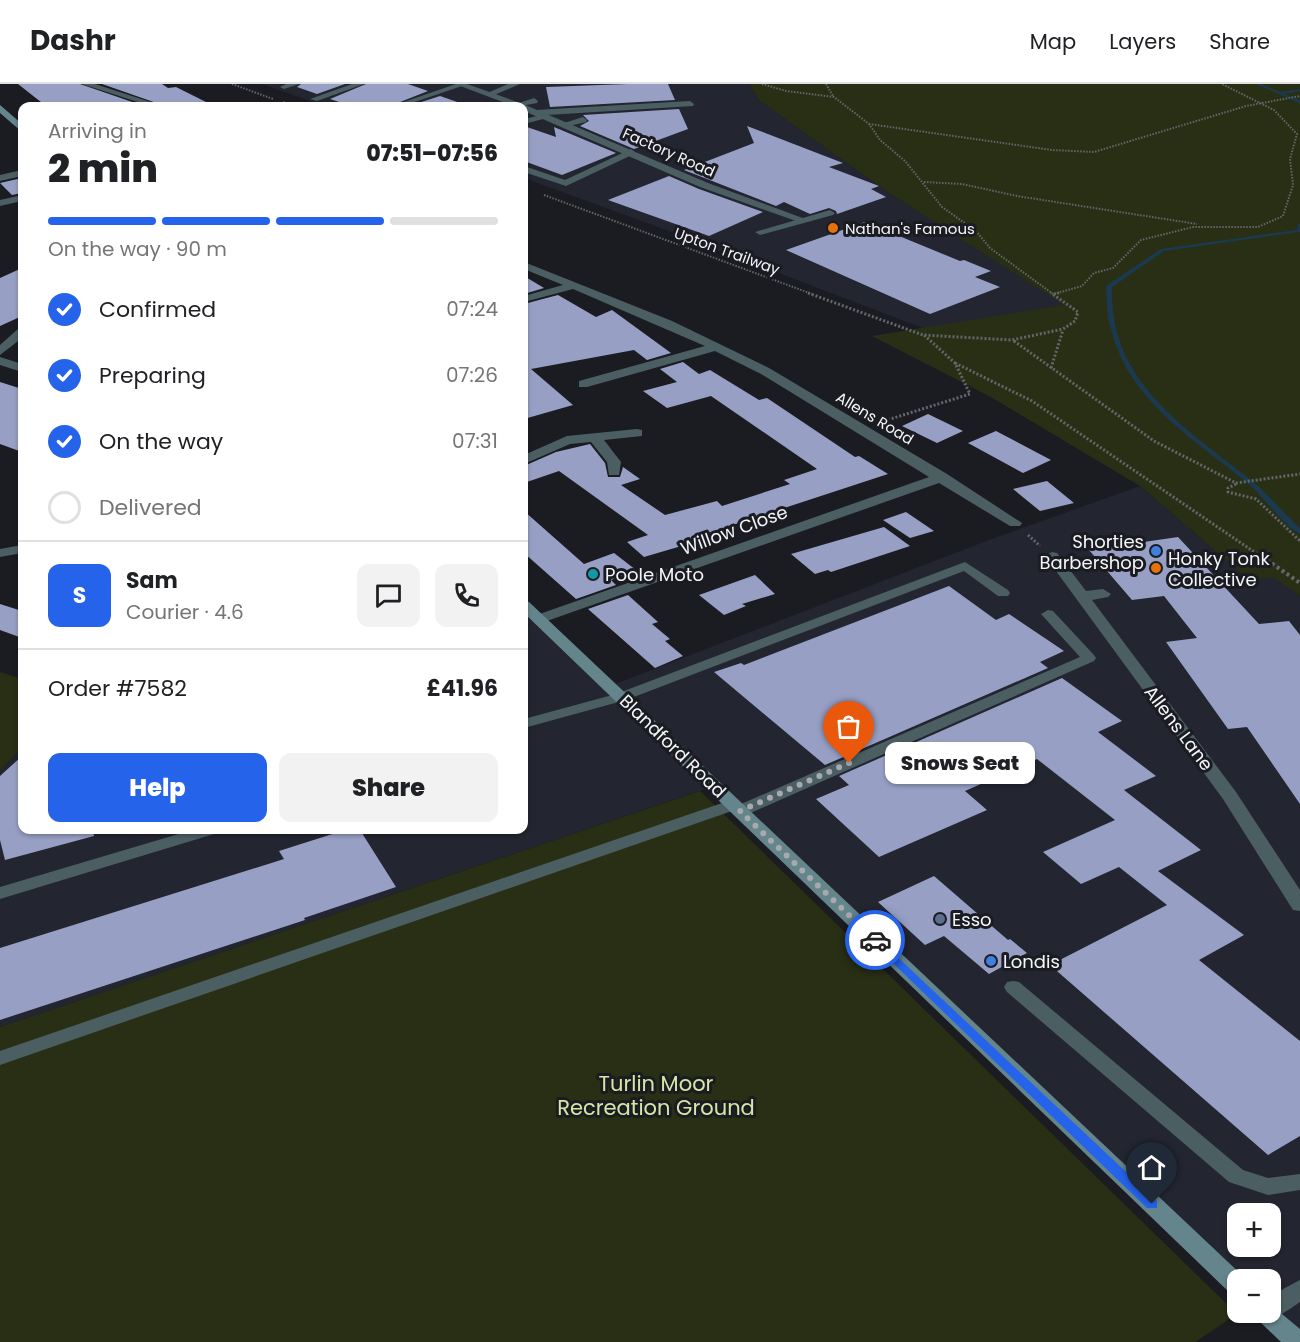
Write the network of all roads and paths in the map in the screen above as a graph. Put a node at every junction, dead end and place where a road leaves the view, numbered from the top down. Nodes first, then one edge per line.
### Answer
1 (86, 84) edge
2 (232, 84) edge
3 (295, 84) edge
4 (360, 84) edge
5 (460, 84) edge
6 (516, 84) edge
7 (762, 84) edge
8 (826, 84) edge
9 (1222, 84) edge
10 (284, 87) dead end
11 (489, 94) junction
12 (1299, 96) edge
13 (834, 97) junction
14 (314, 99) dead end
15 (534, 101) dead end
16 (145, 102) edge
17 (285, 102) edge
18 (408, 102) edge
19 (508, 102) edge
20 (1260, 103) junction
21 (528, 104) edge
22 (690, 104) dead end
23 (0, 108) edge
24 (528, 110) edge
25 (540, 115) junction
26 (5, 117) edge
27 (528, 120) edge
28 (583, 120) dead end
29 (565, 124) junction
30 (869, 124) junction
31 (18, 126) edge
32 (631, 152) junction
33 (528, 170) edge
34 (18, 174) edge
35 (0, 178) edge
36 (923, 182) junction
37 (535, 191) dead end
38 (18, 199) edge
39 (0, 203) edge
40 (830, 213) dead end
41 (803, 220) junction
42 (1212, 226) junction
43 (760, 232) dead end
44 (528, 267) edge
45 (575, 285) junction
46 (1054, 295) junction
47 (528, 298) edge
48 (1063, 329) junction
49 (18, 335) edge
50 (923, 335) junction
51 (1012, 340) junction
52 (716, 347) junction
53 (0, 351) edge
54 (0, 361) edge
55 (955, 363) junction
56 (18, 367) edge
57 (1051, 368) junction
58 (583, 384) dead end
59 (860, 429) junction
60 (637, 433) dead end
61 (594, 437) junction
62 (528, 458) edge
63 (614, 472) dead end
64 (1300, 474) edge
65 (942, 477) junction
66 (1236, 483) junction
67 (1015, 523) joint
68 (1300, 541) edge
69 (1052, 556) joint
70 (1300, 583) edge
71 (1003, 593) dead end
72 (1103, 594) dead end
73 (1082, 596) junction
74 (528, 609) edge
75 (1048, 614) dead end
76 (539, 619) junction
77 (621, 697) junction
78 (528, 723) edge
79 (737, 808) junction
80 (196, 834) edge
81 (0, 893) edge
82 (1298, 897) edge
83 (1013, 987) dead end
84 (0, 1058) edge
85 (1300, 1182) edge
86 (1227, 1276) edge
87 (1300, 1290) edge
88 (1281, 1302) edge
89 (1276, 1323) edge
90 (1297, 1342) edge

1 - 16 street
2 - 17 path
3 - 10 lane
4 - 14 lane
5 - 11 street, Factory Road
5 - 18 lane
6 - 11 lane
7 - 13 path
8 - 13 path
9 - 20 path
11 - 19 street, Factory Road
12 - 20 path
13 - 30 path
15 - 21 lane
20 - 30 path
20 - 42 path
22 - 25 lane
23 - 26 main road
24 - 25 street, Factory Road
25 - 27 lane
25 - 29 street, Factory Road
26 - 31 main road
28 - 29 lane
29 - 32 street, Factory Road
30 - 36 path
32 - 33 lane
32 - 41 street, Factory Road
34 - 35 lane
36 - 42 path
36 - 46 path
37 - 50 path, Upton Trailway
38 - 39 lane
40 - 41 lane
41 - 43 lane
42 - 46 path
44 - 45 street, Allens Road
45 - 47 street
45 - 52 street, Allens Road
46 - 48 path
48 - 51 path
48 - 57 path
49 - 53 street
50 - 51 path
50 - 55 path
51 - 57 path
52 - 58 street
52 - 59 street, Allens Road
54 - 56 street
55 - 59 path
55 - 70 path
57 - 66 path
59 - 65 street, Allens Road
60 - 61 street
61 - 62 street
61 - 63 street
64 - 66 path
65 - 67 street, Allens Road
65 - 76 street, Willow Close
66 - 68 path
67 - 69 path
69 - 73 street, Allens Lane
71 - 77 lane
72 - 73 street
73 - 82 street, Allens Lane
74 - 76 main road, Blandford Road
75 - 79 lane
76 - 77 main road, Blandford Road
77 - 78 lane
77 - 79 main road, Blandford Road
79 - 84 lane
79 - 86 main road, Blandford Road
80 - 81 lane
83 - 85 lane
87 - 88 street
89 - 90 main road

